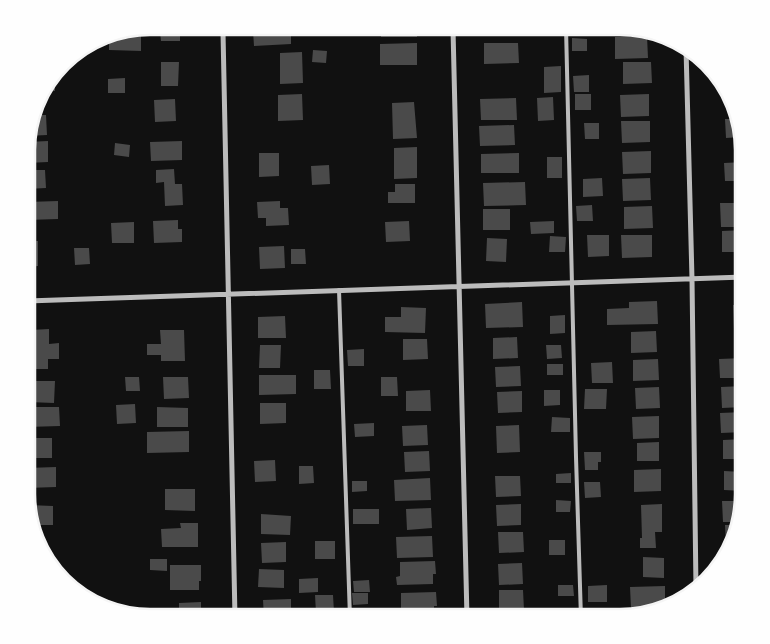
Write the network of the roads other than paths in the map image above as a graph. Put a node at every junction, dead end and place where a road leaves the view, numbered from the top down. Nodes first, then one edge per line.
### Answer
1 (223, 35) edge
2 (453, 35) edge
3 (566, 35) edge
4 (686, 56) edge
5 (735, 277) edge
6 (692, 279) junction
7 (572, 282) junction
8 (459, 286) junction
9 (339, 290) junction
10 (230, 293) junction
11 (35, 301) edge
12 (696, 581) edge
13 (235, 609) edge
14 (350, 609) edge
15 (468, 609) edge
16 (581, 609) edge

1 - 10 street
2 - 8 street
3 - 7 lane
4 - 6 street
5 - 6 street
6 - 7 street
6 - 12 street
7 - 8 street
7 - 16 lane
8 - 9 street
8 - 15 street
9 - 10 street
9 - 14 lane
10 - 11 street
10 - 13 street

